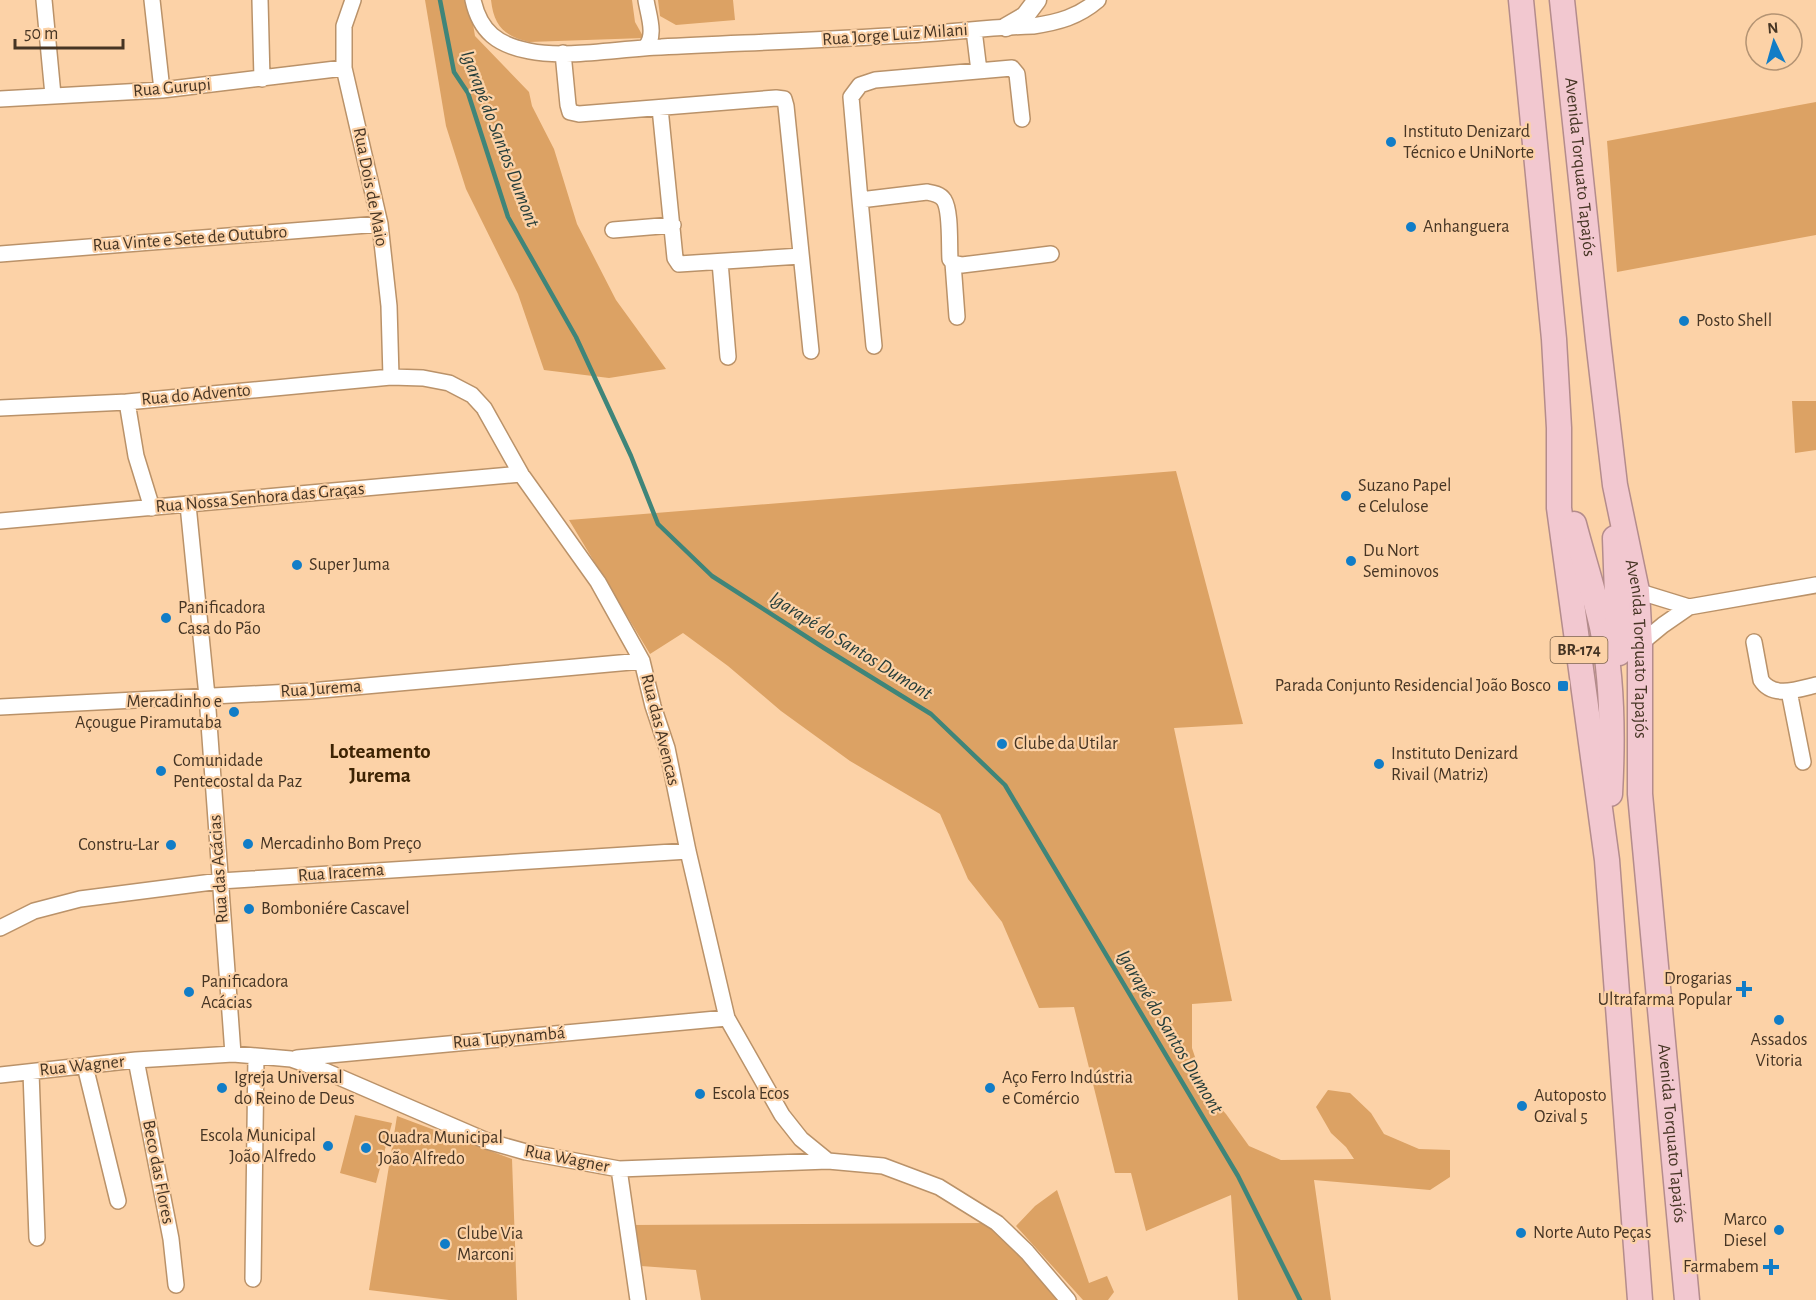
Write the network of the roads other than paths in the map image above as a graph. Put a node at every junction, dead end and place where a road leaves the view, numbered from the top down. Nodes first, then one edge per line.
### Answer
1 (44, 0) edge
2 (152, 0) edge
3 (260, 0) edge
4 (353, 0) edge
5 (473, 0) edge
6 (646, 0) edge
7 (1037, 0) edge
8 (1098, 0) edge
9 (1521, 0) edge
10 (1562, 0) edge
11 (650, 27) junction
12 (1006, 27) junction
13 (974, 30) junction
14 (686, 45) junction
15 (645, 47) junction
16 (563, 53) junction
17 (344, 69) junction
18 (979, 72) junction
19 (262, 80) junction
20 (162, 90) junction
21 (54, 95) junction
22 (0, 99) edge
23 (660, 108) junction
24 (1022, 119) dead end
25 (860, 200) junction
26 (380, 224) junction
27 (673, 225) junction
28 (612, 230) dead end
29 (0, 254) edge
30 (1051, 254) dead end
31 (801, 256) junction
32 (720, 262) junction
33 (953, 264) junction
34 (957, 316) dead end
35 (874, 345) dead end
36 (811, 351) dead end
37 (728, 357) dead end
38 (391, 377) junction
39 (127, 402) junction
40 (0, 408) edge
41 (520, 474) junction
42 (1615, 485) junction
43 (188, 505) junction
44 (152, 508) junction
45 (0, 521) edge
46 (1816, 585) edge
47 (1637, 591) junction
48 (1689, 607) junction
49 (1754, 642) dead end
50 (1640, 644) junction
51 (642, 661) junction
52 (1816, 685) edge
53 (1789, 691) junction
54 (207, 696) junction
55 (0, 707) edge
56 (1803, 762) dead end
57 (1640, 794) junction
58 (688, 851) junction
59 (220, 881) junction
60 (0, 928) edge
61 (727, 1018) junction
62 (232, 1054) junction
63 (256, 1056) junction
64 (291, 1059) junction
65 (136, 1060) junction
66 (85, 1066) junction
67 (32, 1072) junction
68 (0, 1075) edge
69 (828, 1161) junction
70 (619, 1168) junction
71 (118, 1201) dead end
72 (37, 1238) dead end
73 (254, 1280) dead end
74 (176, 1285) dead end
75 (638, 1300) edge
76 (1068, 1300) edge
77 (1640, 1300) edge
78 (1687, 1300) edge

1 - 21 street
2 - 20 street
3 - 19 street
4 - 17 street, Rua Dois de Maio
5 - 16 street, Rua Jorge Luiz Milani
6 - 11 street
7 - 12 street
8 - 12 street, Rua Jorge Luiz Milani
9 - 77 highway, BR-174
10 - 42 highway, Avenida Torquato Tapajós
11 - 14 street
11 - 15 street
12 - 13 street, Rua Jorge Luiz Milani
13 - 14 street, Rua Jorge Luiz Milani
13 - 18 street
14 - 15 street, Rua Jorge Luiz Milani
15 - 16 street, Rua Jorge Luiz Milani
16 - 23 street
17 - 19 street, Rua Gurupi
17 - 26 street, Rua Dois de Maio
18 - 24 street
18 - 25 street
19 - 20 street, Rua Gurupi
20 - 21 street, Rua Gurupi
21 - 22 street, Rua Gurupi
23 - 27 street
23 - 31 street
25 - 33 street
25 - 35 street
26 - 29 street, Rua Vinte e Sete de Outubro
26 - 38 street, Rua Dois de Maio
27 - 28 street
27 - 32 street
30 - 33 street
31 - 32 street
31 - 36 street
32 - 37 street
33 - 34 street
38 - 39 street, Rua do Advento
38 - 41 street, Rua das Avencas
39 - 40 street, Rua do Advento
39 - 44 street
41 - 43 street, Rua Nossa Senhora das Graças
41 - 51 street, Rua das Avencas
42 - 47 highway, Avenida Torquato Tapajós
42 - 57 highway
43 - 44 street, Rua Nossa Senhora das Graças
43 - 54 street, Rua das Acácias
44 - 45 street, Rua Nossa Senhora das Graças
46 - 48 street
47 - 48 street
47 - 50 highway, Avenida Torquato Tapajós
48 - 50 street
49 - 53 street
50 - 57 highway, Avenida Torquato Tapajós
51 - 54 street, Rua Jurema
51 - 58 street, Rua das Avencas
52 - 53 street
53 - 56 street
54 - 55 street, Rua Jurema
54 - 59 street, Rua das Acácias
57 - 78 highway, Avenida Torquato Tapajós
58 - 59 street, Rua Iracema
58 - 61 street, Rua das Avencas
59 - 60 street, Rua Iracema
59 - 62 street, Rua das Acácias
61 - 64 street, Rua Tupynambá
61 - 69 street, Rua das Avencas
62 - 63 street, Rua Wagner
62 - 65 street, Rua Wagner
63 - 64 street, Rua Wagner
63 - 73 street
64 - 70 street, Rua Wagner
65 - 66 street, Rua Wagner
65 - 74 street, Beco das Flores
66 - 67 street, Rua Wagner
66 - 71 street
67 - 68 street, Rua Wagner
67 - 72 street
69 - 70 street, Rua Wagner
69 - 76 street, Rua Wagner
70 - 75 street

